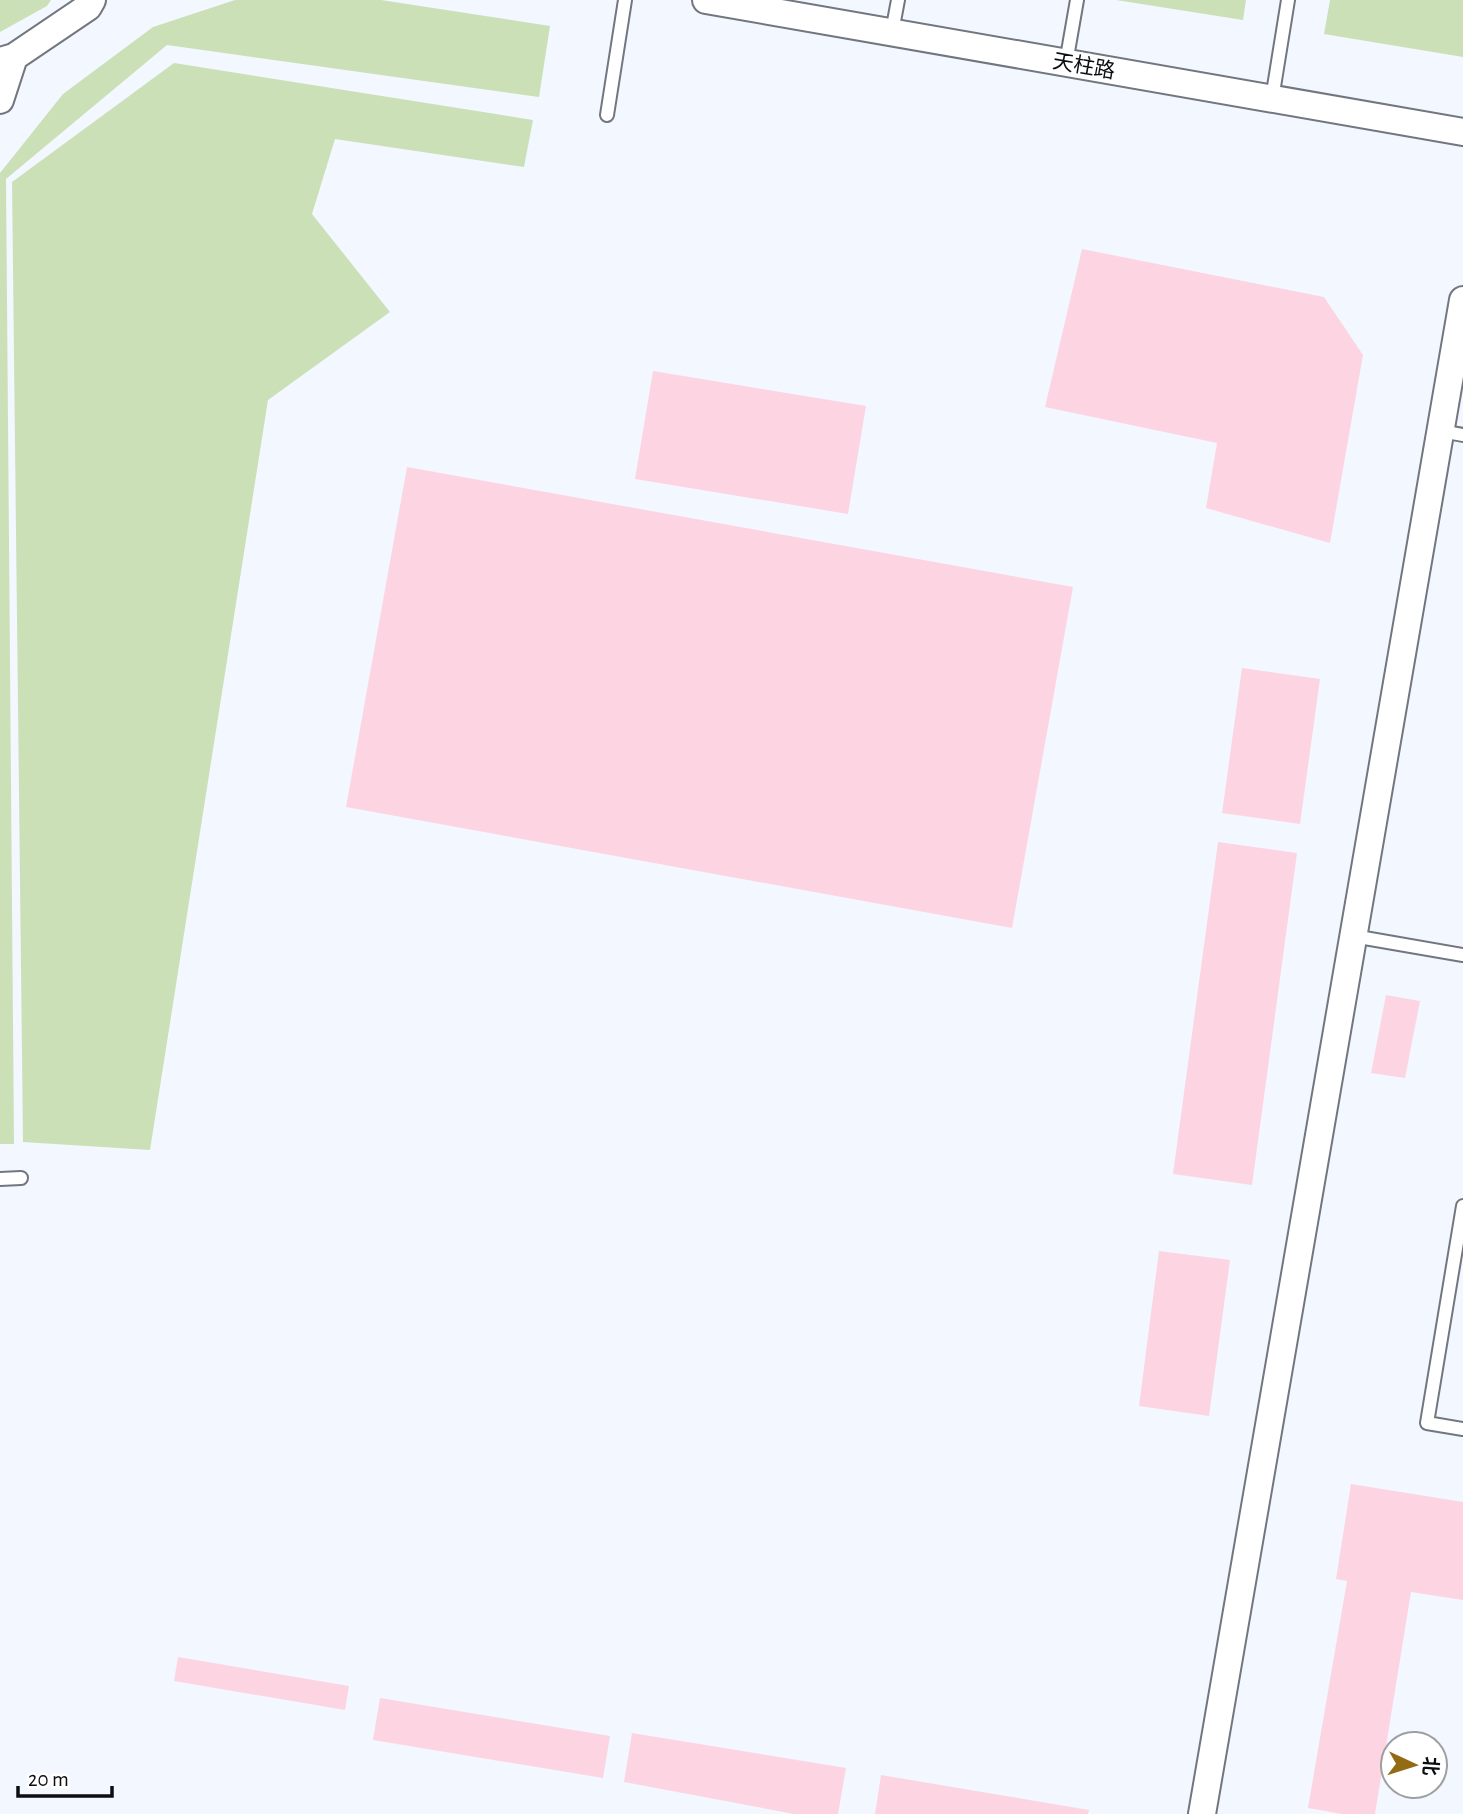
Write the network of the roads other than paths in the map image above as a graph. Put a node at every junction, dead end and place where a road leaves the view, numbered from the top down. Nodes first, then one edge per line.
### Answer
1 (625, 0) edge
2 (706, 0) edge
3 (898, 0) edge
4 (1077, 0) edge
5 (1288, 0) edge
6 (95, 2) edge
7 (892, 33) junction
8 (7, 59) edge
9 (1066, 63) junction
10 (1272, 99) junction
11 (0, 100) edge
12 (607, 116) dead end
13 (1463, 132) edge
14 (1463, 300) edge
15 (1452, 433) edge
16 (1353, 936) junction
17 (1463, 955) edge
18 (20, 1178) dead end
19 (0, 1179) edge
20 (1463, 1206) edge
21 (1463, 1429) edge
22 (1202, 1814) edge

1 - 12 lane
2 - 7 street, 天柱路
3 - 7 lane
4 - 9 lane
5 - 10 lane
6 - 8 street
7 - 9 street, 天柱路
8 - 11 street
9 - 10 street, 天柱路
10 - 13 street, 天柱路
14 - 15 street
15 - 16 street
16 - 17 lane
16 - 22 street
18 - 19 lane
20 - 21 lane

